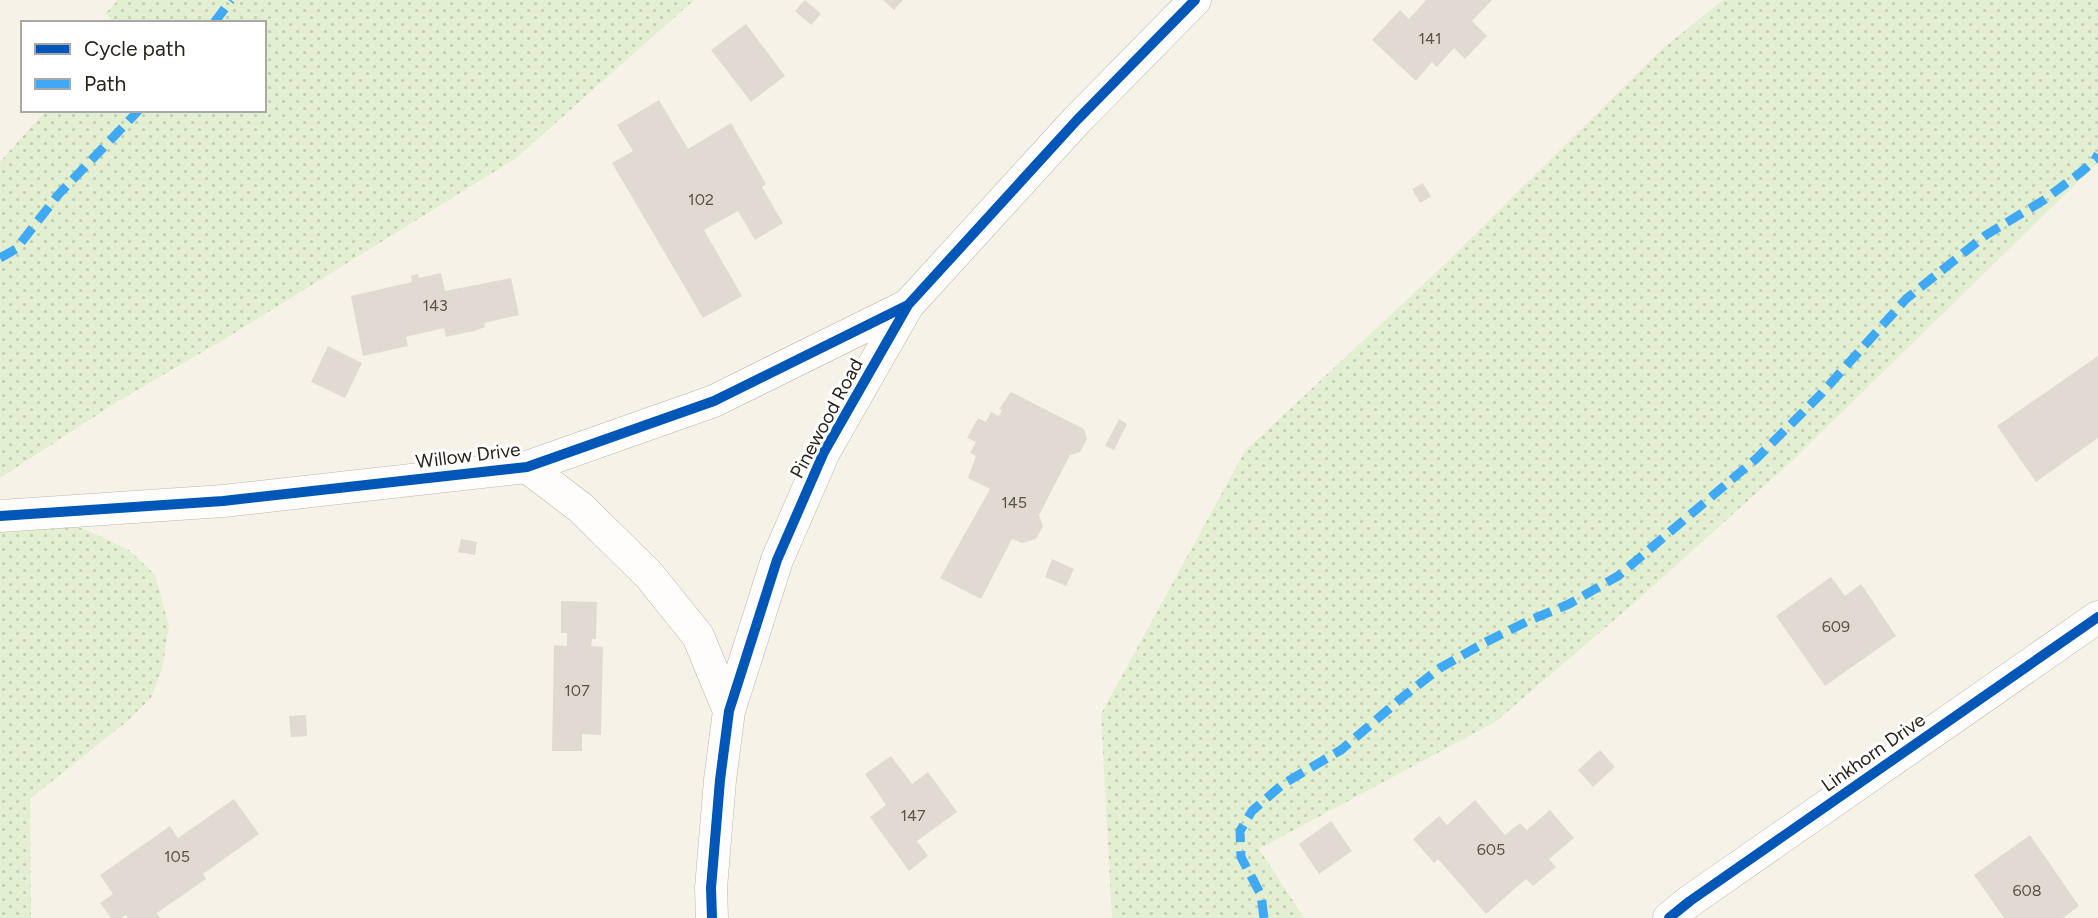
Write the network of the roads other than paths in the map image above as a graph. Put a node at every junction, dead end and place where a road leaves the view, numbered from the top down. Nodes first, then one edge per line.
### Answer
1 (1195, 0) edge
2 (908, 305) junction
3 (527, 467) junction
4 (0, 516) edge
5 (2098, 617) edge
6 (729, 711) junction
7 (712, 918) edge
8 (1669, 918) edge

1 - 2 street, Pinewood Road
2 - 3 street, Willow Drive
2 - 6 street, Pinewood Road
3 - 4 street, Willow Drive
3 - 6 street
5 - 8 street, Linkhorn Drive
6 - 7 street, Pinewood Road

